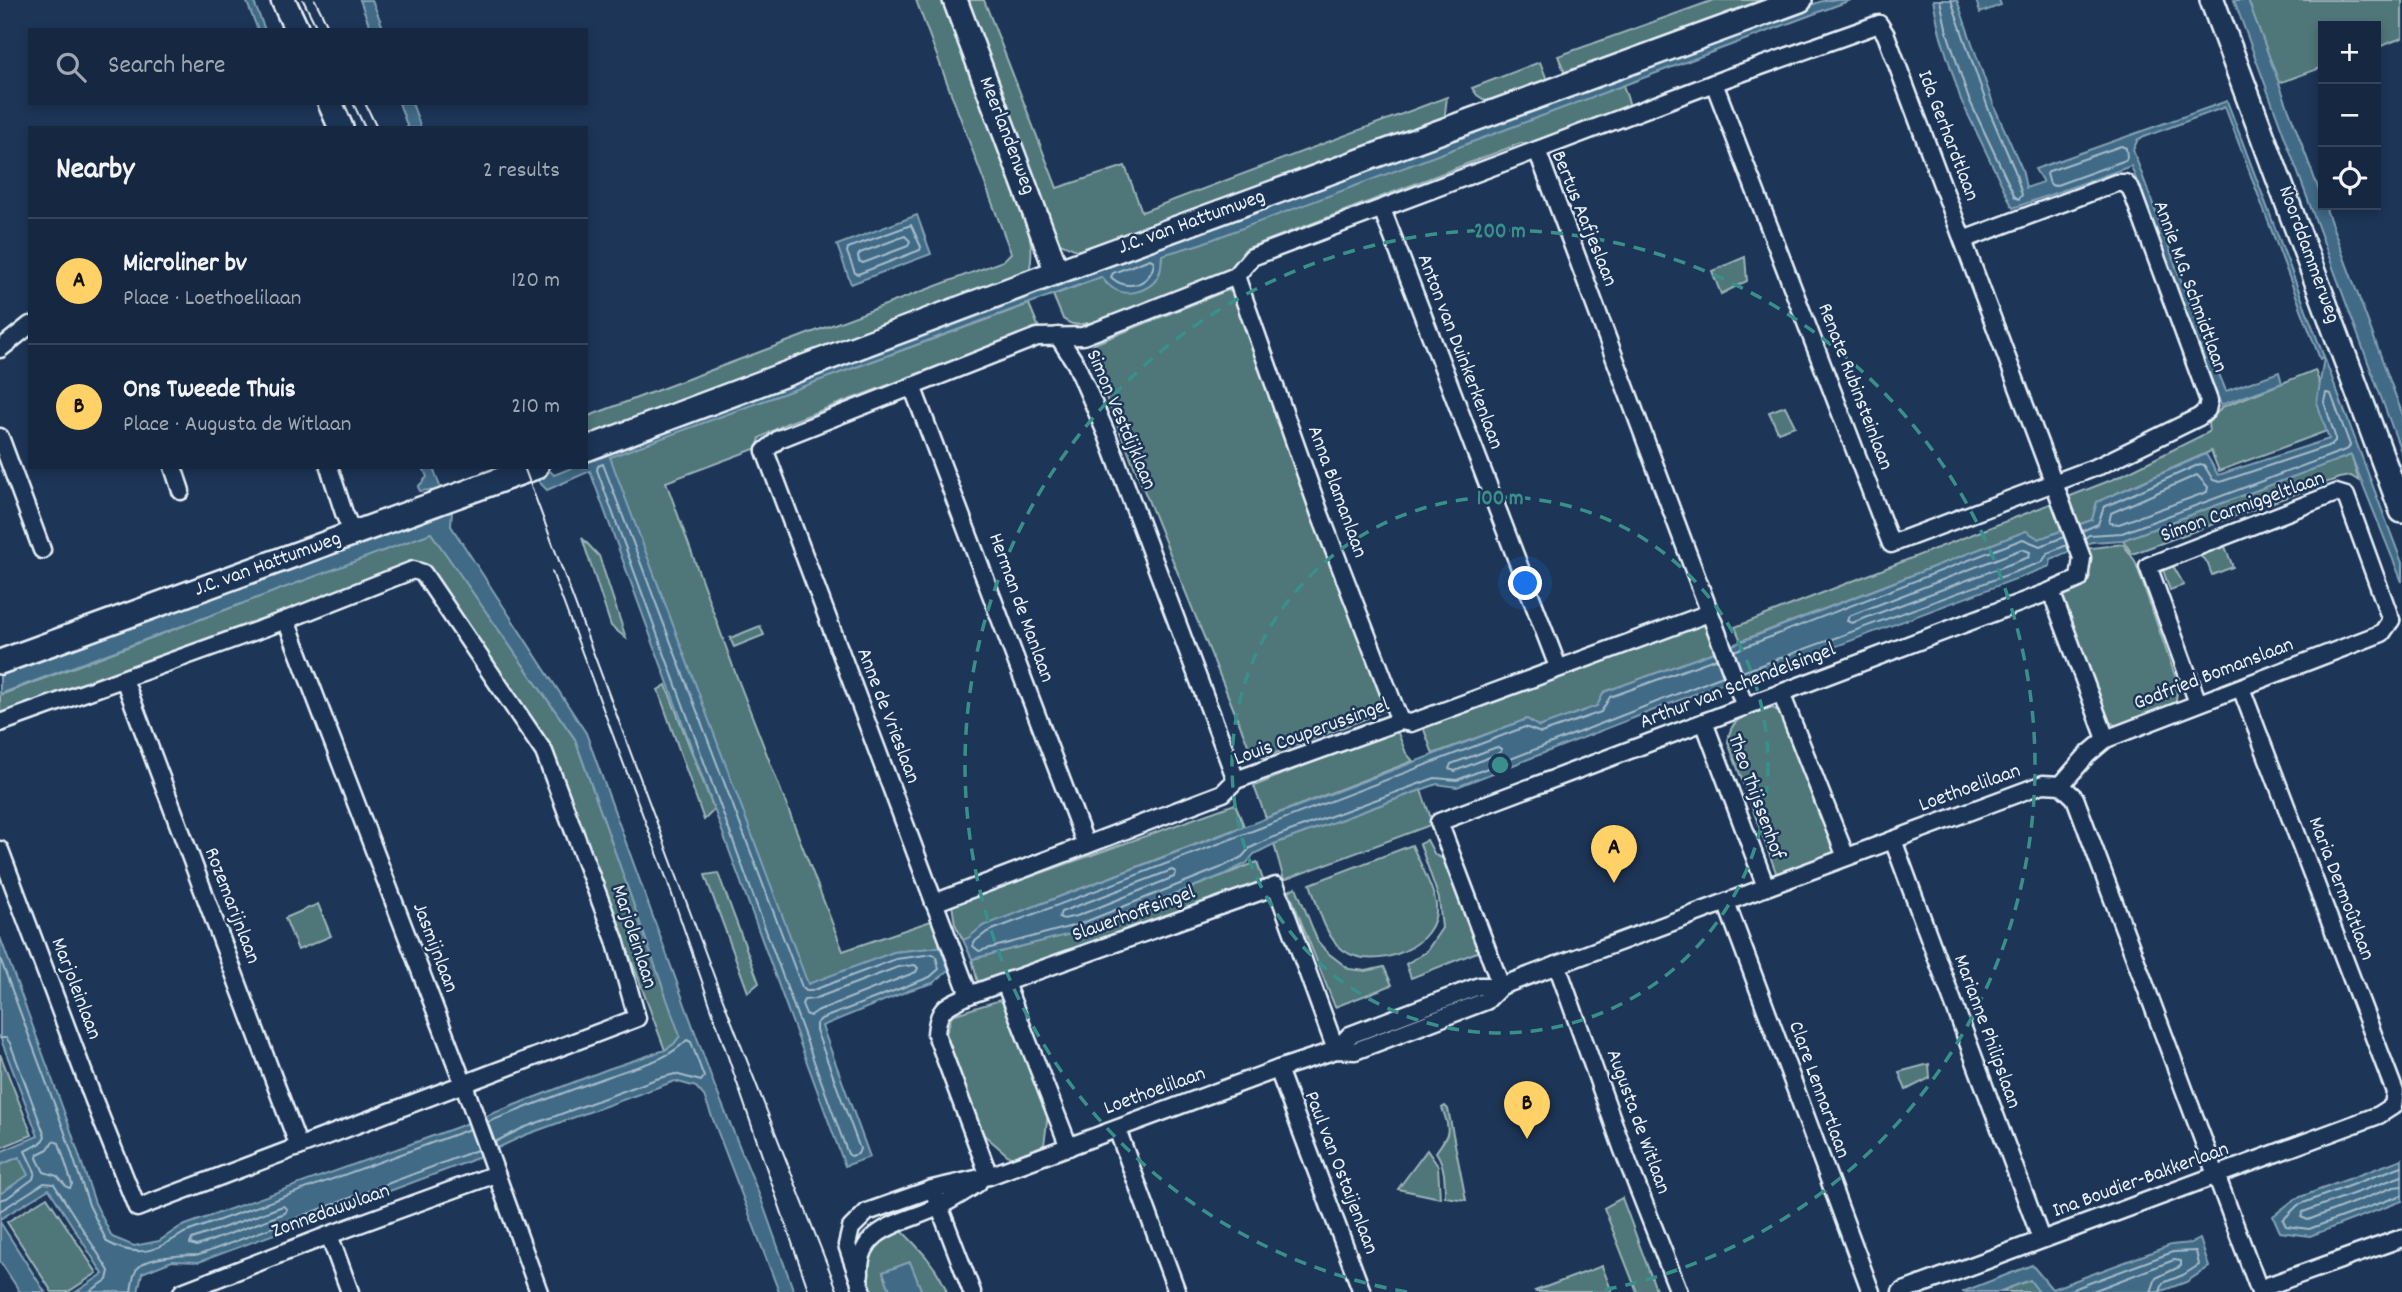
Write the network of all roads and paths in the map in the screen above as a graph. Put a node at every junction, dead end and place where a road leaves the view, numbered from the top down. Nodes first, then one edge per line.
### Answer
1 (283, 0) edge
2 (955, 0) edge
3 (1800, 0) edge
4 (2212, 0) edge
5 (296, 28) edge
6 (1714, 83) junction
7 (331, 105) edge
8 (340, 126) edge
9 (1537, 150) junction
10 (1382, 209) junction
11 (1963, 240) junction
12 (1057, 272) junction
13 (1236, 276) junction
14 (28, 328) edge
15 (1058, 336) junction
16 (0, 349) edge
17 (912, 386) junction
18 (0, 437) edge
19 (588, 448) edge
20 (765, 451) joint
21 (174, 469) edge
22 (331, 469) edge
23 (523, 469) edge
24 (491, 474) edge
25 (2054, 484) junction
26 (181, 491) dead end
27 (2402, 511) edge
28 (353, 534) junction
29 (42, 550) dead end
30 (2051, 591) junction
31 (1709, 614) junction
32 (2397, 618) edge
33 (286, 620) junction
34 (0, 662) edge
35 (1558, 667) junction
36 (124, 679) junction
37 (2241, 688) junction
38 (1781, 693) junction
39 (2198, 704) junction
40 (1745, 707) junction
41 (1400, 721) junction
42 (1704, 722) junction
43 (0, 723) edge
44 (2106, 739) junction
45 (1236, 780) junction
46 (2061, 785) junction
47 (1893, 840) junction
48 (1086, 845) junction
49 (0, 850) edge
50 (1846, 857) junction
51 (1766, 887) junction
52 (1726, 902) junction
53 (934, 903) junction
54 (1558, 965) junction
55 (1005, 983) junction
56 (1501, 986) junction
57 (969, 995) junction
58 (1336, 1050) junction
59 (1278, 1069) junction
60 (464, 1085) junction
61 (2393, 1105) joint
62 (1117, 1129) junction
63 (299, 1147) junction
64 (1069, 1147) junction
65 (493, 1167) junction
66 (989, 1176) junction
67 (2218, 1176) junction
68 (932, 1189) junction
69 (939, 1206) junction
70 (329, 1235) junction
71 (2402, 1238) edge
72 (2041, 1239) junction
73 (862, 1288) edge
74 (2260, 1290) edge
75 (182, 1292) edge
76 (351, 1292) edge
77 (539, 1292) edge
78 (972, 1292) edge
79 (1177, 1292) edge
80 (1362, 1292) edge
81 (1679, 1292) edge
82 (1871, 1292) edge
83 (1901, 1292) edge

1 - 5 street
2 - 12 street, Meerlandenweg
3 - 12 street, J.C. van Hattumweg
4 - 27 street, Noorddammerweg
6 - 9 street, Ida Gerhardtlaan
6 - 11 street, Ida Gerhardtlaan
6 - 25 street, Renate Rubinsteinlaan
7 - 8 street
9 - 10 street, Bertus Aafjeslaan
9 - 31 street, Bertus Aafjeslaan
10 - 13 street, Bertus Aafjeslaan
10 - 35 street, Anton van Duinkerkenlaan
11 - 25 street, Ida Gerhardtlaan
11 - 25 street, Annie M.G. Schmidtlaan
12 - 19 street, J.C. van Hattumweg
13 - 15 street, Bertus Aafjeslaan
13 - 41 street, Anna Blamanlaan
14 - 16 street
15 - 17 street, Simon Vestdijklaan
15 - 45 street, Simon Vestdijklaan
17 - 20 street, Simon Vestdijklaan
17 - 48 street, Herman de Manlaan
18 - 29 street
20 - 53 street, Anne de Vrieslaan
21 - 26 street
22 - 28 street
23 - 24 street, J.C. van Hattumweg
24 - 28 street, J.C. van Hattumweg
25 - 30 street, Ida Gerhardtlaan
28 - 34 street, J.C. van Hattumweg
30 - 38 street, Arthur van Schendelsingel
30 - 44 street
31 - 35 street, Louis Couperussingel
31 - 40 street, Bertus Aafjeslaan
32 - 37 street, Godfried Bomanslaan
32 - 39 street, Simon Carmiggeltlaan
33 - 36 street, Marjoleinlaan
33 - 60 street, Jasmijnlaan
33 - 60 street, Marjoleinlaan
35 - 41 street, Louis Couperussingel
36 - 43 street, Marjoleinlaan
36 - 63 street, Rozemarijnlaan
37 - 39 street, Godfried Bomanslaan
37 - 61 street, Maria Dermoûtlaan
38 - 40 street, Arthur van Schendelsingel
38 - 50 street
39 - 44 street, Godfried Bomanslaan
40 - 42 street, Arthur van Schendelsingel
41 - 45 street, Louis Couperussingel
42 - 51 street, Theo Thijssenhof
42 - 56 street, Arthur van Schendelsingel
44 - 46 street, Godfried Bomanslaan
45 - 48 street, Louis Couperussingel
46 - 47 street, Loethoelilaan
46 - 67 street
47 - 50 street, Loethoelilaan
47 - 72 street, Marianne Philipslaan
48 - 53 street, Louis Couperussingel
49 - 63 street, Marjoleinlaan
50 - 51 street, Loethoelilaan
51 - 52 street, Loethoelilaan
52 - 54 street, Loethoelilaan
52 - 82 street, Clare Lennartlaan
53 - 57 street, Anne de Vrieslaan
54 - 56 street, Loethoelilaan
54 - 81 street, Augusta de Witlaan
55 - 57 street, Slauerhoffsingel
55 - 58 street, Slauerhoffsingel
55 - 64 street
56 - 58 street, Loethoelilaan
57 - 66 street, Slauerhoffsingel
58 - 59 street, Loethoelilaan
59 - 62 street, Loethoelilaan
59 - 80 street, Paul van Ostaijenlaan
60 - 63 street, Marjoleinlaan
60 - 65 street, Jasmijnlaan
61 - 67 street, Ina Boudier-Bakkerlaan
62 - 64 street, Loethoelilaan
62 - 79 street
64 - 66 street, Loethoelilaan
65 - 70 street, Zonnedauwlaan
65 - 77 street, Jasmijnlaan
66 - 68 street, Loethoelilaan
66 - 69 street, Loethoelilaan
67 - 72 street, Ina Boudier-Bakkerlaan
67 - 74 street
68 - 69 street
68 - 73 street, Loethoelilaan
69 - 73 street, Loethoelilaan
69 - 78 street
70 - 75 street, Zonnedauwlaan
70 - 76 street
71 - 74 street
72 - 83 street, Ina Boudier-Bakkerlaan

